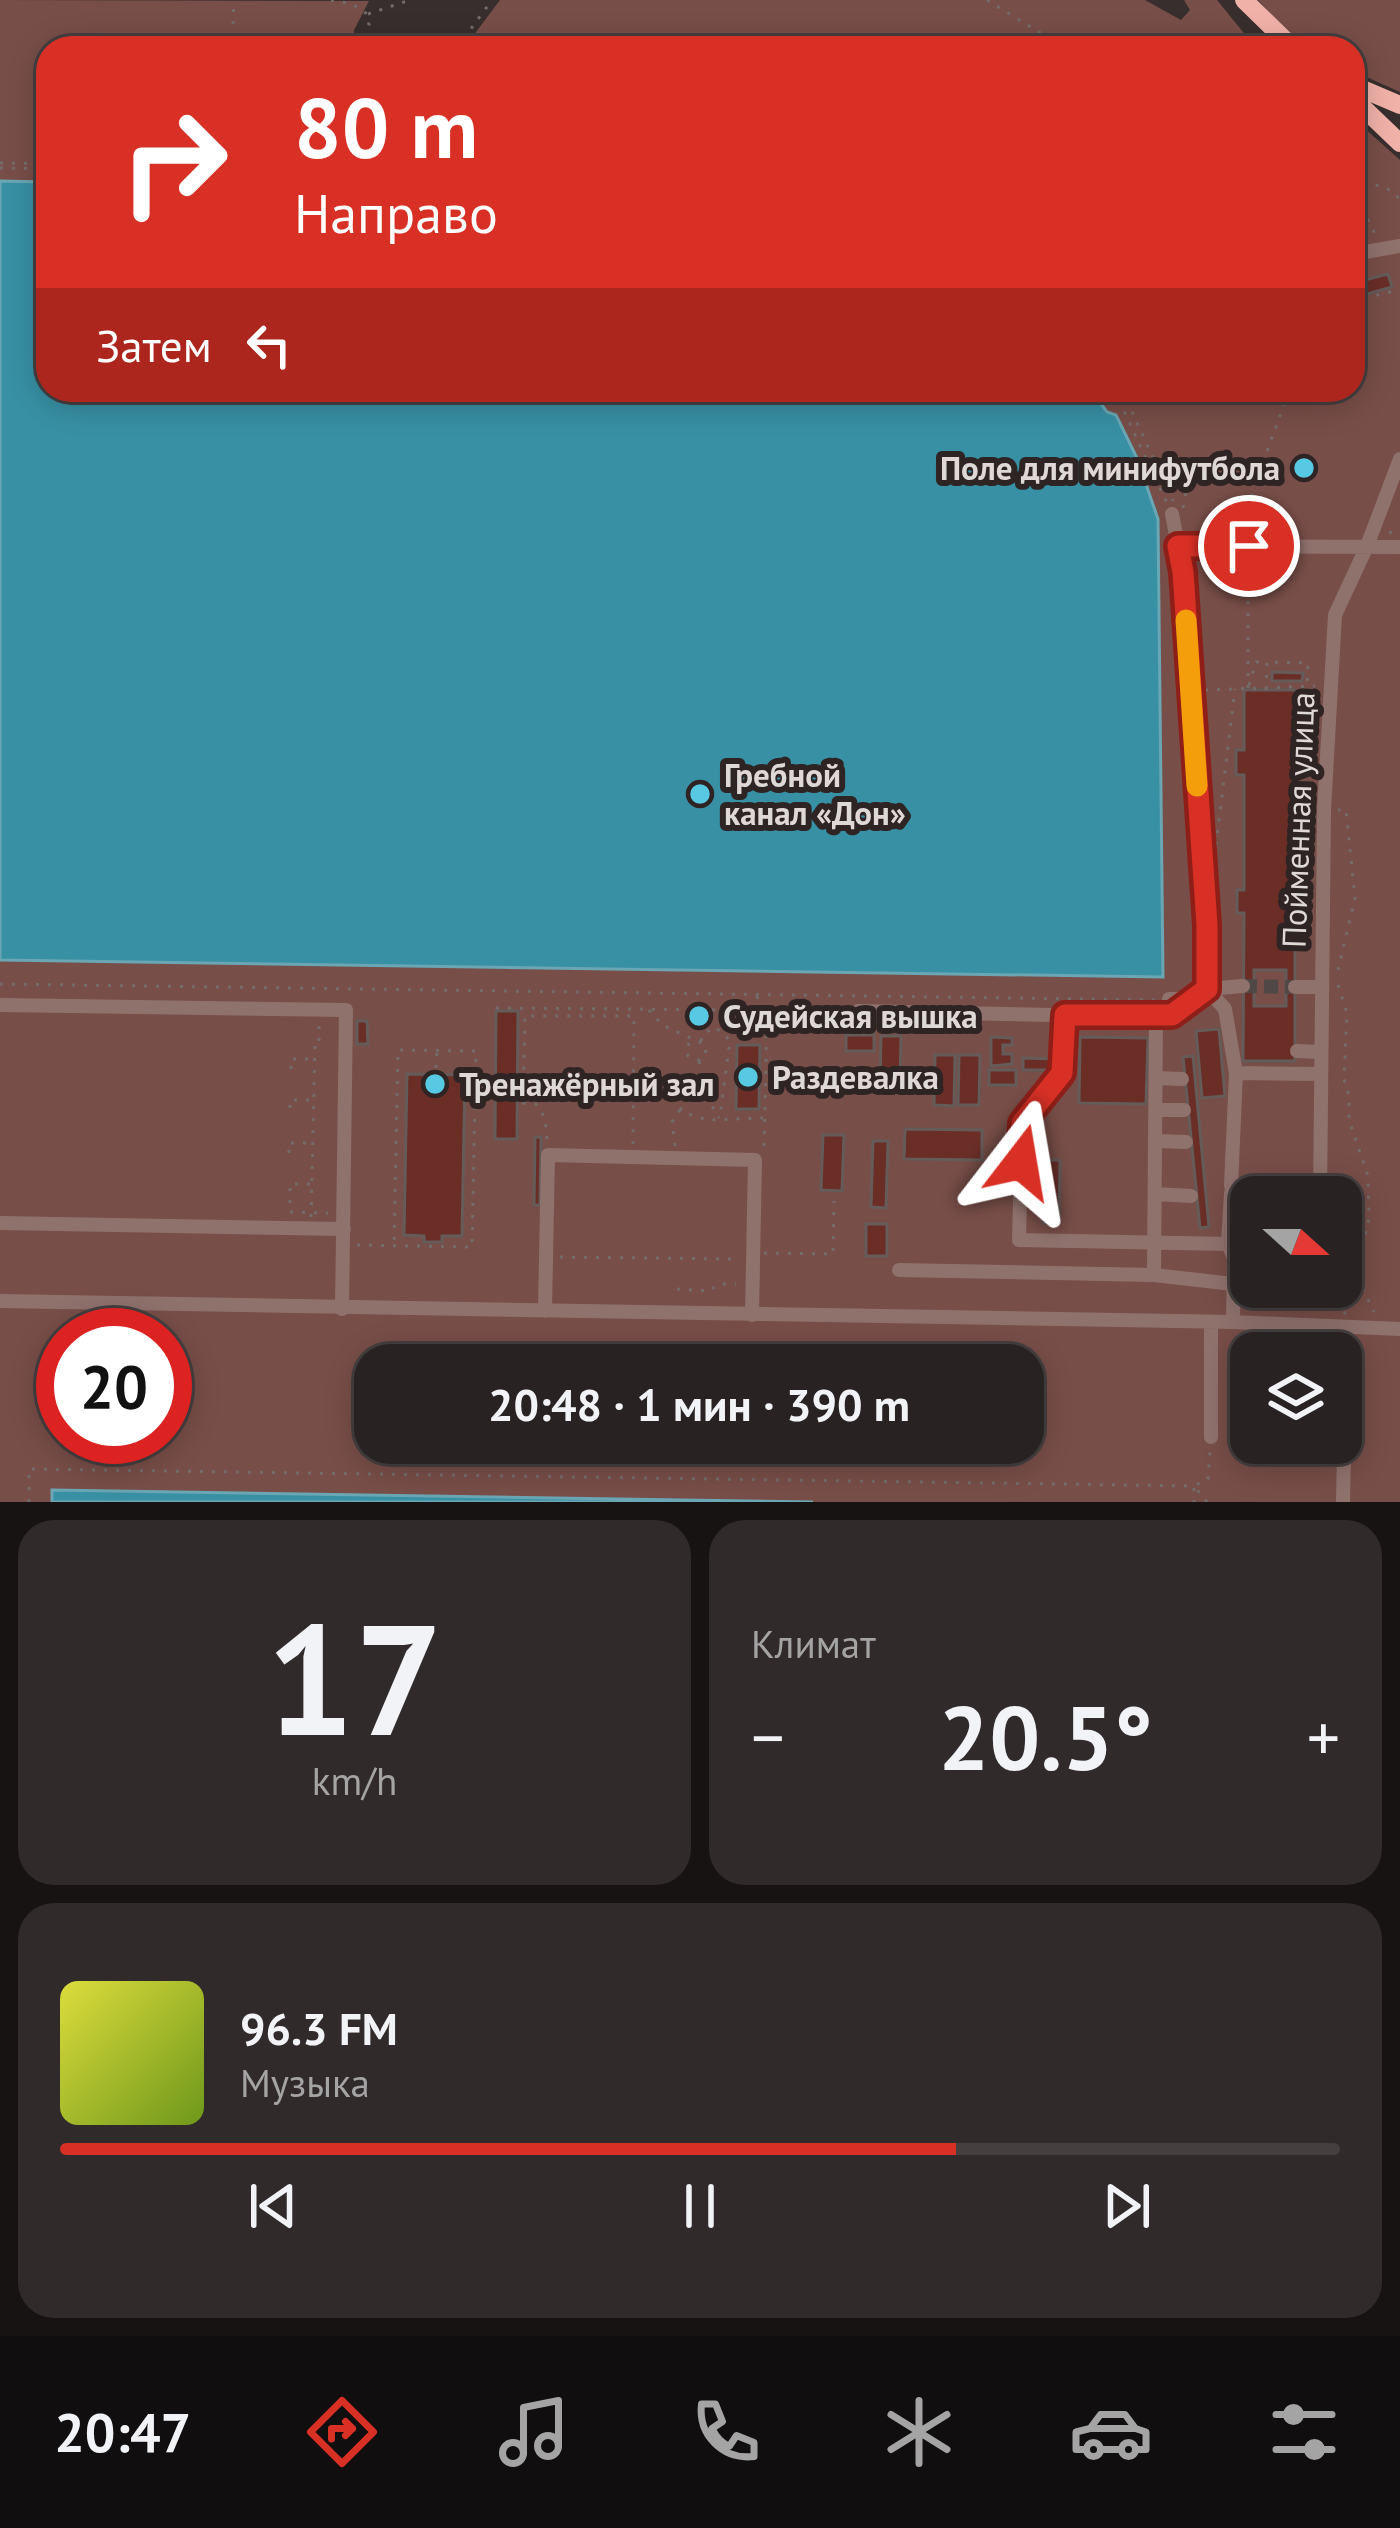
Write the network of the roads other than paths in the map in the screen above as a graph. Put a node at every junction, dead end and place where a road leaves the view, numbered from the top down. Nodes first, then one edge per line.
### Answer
1 (1244, 0) edge
2 (1281, 36) edge
3 (1365, 91) edge
4 (1400, 105) edge
5 (1365, 109) edge
6 (1400, 143) edge
7 (1400, 246) edge
8 (1365, 252) edge
9 (1400, 459) edge
10 (1178, 513) road end
11 (1178, 546) junction
12 (1367, 547) junction
13 (1400, 547) edge
14 (1243, 986) tunnel mouth
15 (1295, 987) tunnel mouth
16 (1320, 987) junction
17 (1201, 994) junction
18 (1169, 999) road end
19 (858, 1003) road end
20 (0, 1005) edge
21 (1065, 1015) junction
22 (1156, 1017) junction
23 (1297, 1051) dead end
24 (1321, 1052) junction
25 (1236, 1072) junction
26 (1321, 1074) junction
27 (1156, 1078) junction
28 (1182, 1079) dead end
29 (1156, 1110) junction
30 (1184, 1110) dead end
31 (1156, 1141) junction
32 (1186, 1142) dead end
33 (1232, 1176) edge
34 (1320, 1176) edge
35 (1155, 1194) junction
36 (1191, 1196) dead end
37 (0, 1223) edge
38 (344, 1229) junction
39 (1154, 1242) junction
40 (1230, 1252) edge
41 (899, 1270) dead end
42 (1154, 1275) junction
43 (1230, 1284) edge
44 (0, 1301) edge
45 (1233, 1308) edge
46 (343, 1309) junction
47 (545, 1311) junction
48 (752, 1315) junction
49 (1211, 1322) junction
50 (1233, 1322) junction
51 (1340, 1327) junction
52 (1400, 1329) edge
53 (1216, 1430) road end
54 (1343, 1502) edge

1 - 2 main road
3 - 4 main road
5 - 6 main road
7 - 8 street
9 - 12 street, Пойменная улица
10 - 11 street
11 - 12 street
11 - 17 street
12 - 13 street
12 - 16 street, Пойменная улица
14 - 17 street
15 - 16 street
16 - 24 street, Пойменная улица
17 - 18 street
17 - 22 street
17 - 25 street
19 - 21 street
20 - 38 street
21 - 22 street
21 - 39 street
22 - 27 street
23 - 24 street
24 - 26 street, Пойменная улица
25 - 26 street
25 - 33 street
26 - 34 street, Пойменная улица
27 - 28 street
27 - 29 street
29 - 30 street
29 - 31 street
31 - 32 street
31 - 35 street
35 - 36 street
35 - 39 street
37 - 38 street
38 - 46 street
39 - 40 street
39 - 42 street
41 - 42 street
42 - 43 street
44 - 46 street
45 - 50 street
46 - 47 street
47 - 48 street
47 - 48 street
48 - 49 street
49 - 50 street
49 - 53 street
50 - 51 street
51 - 52 street
51 - 54 street

